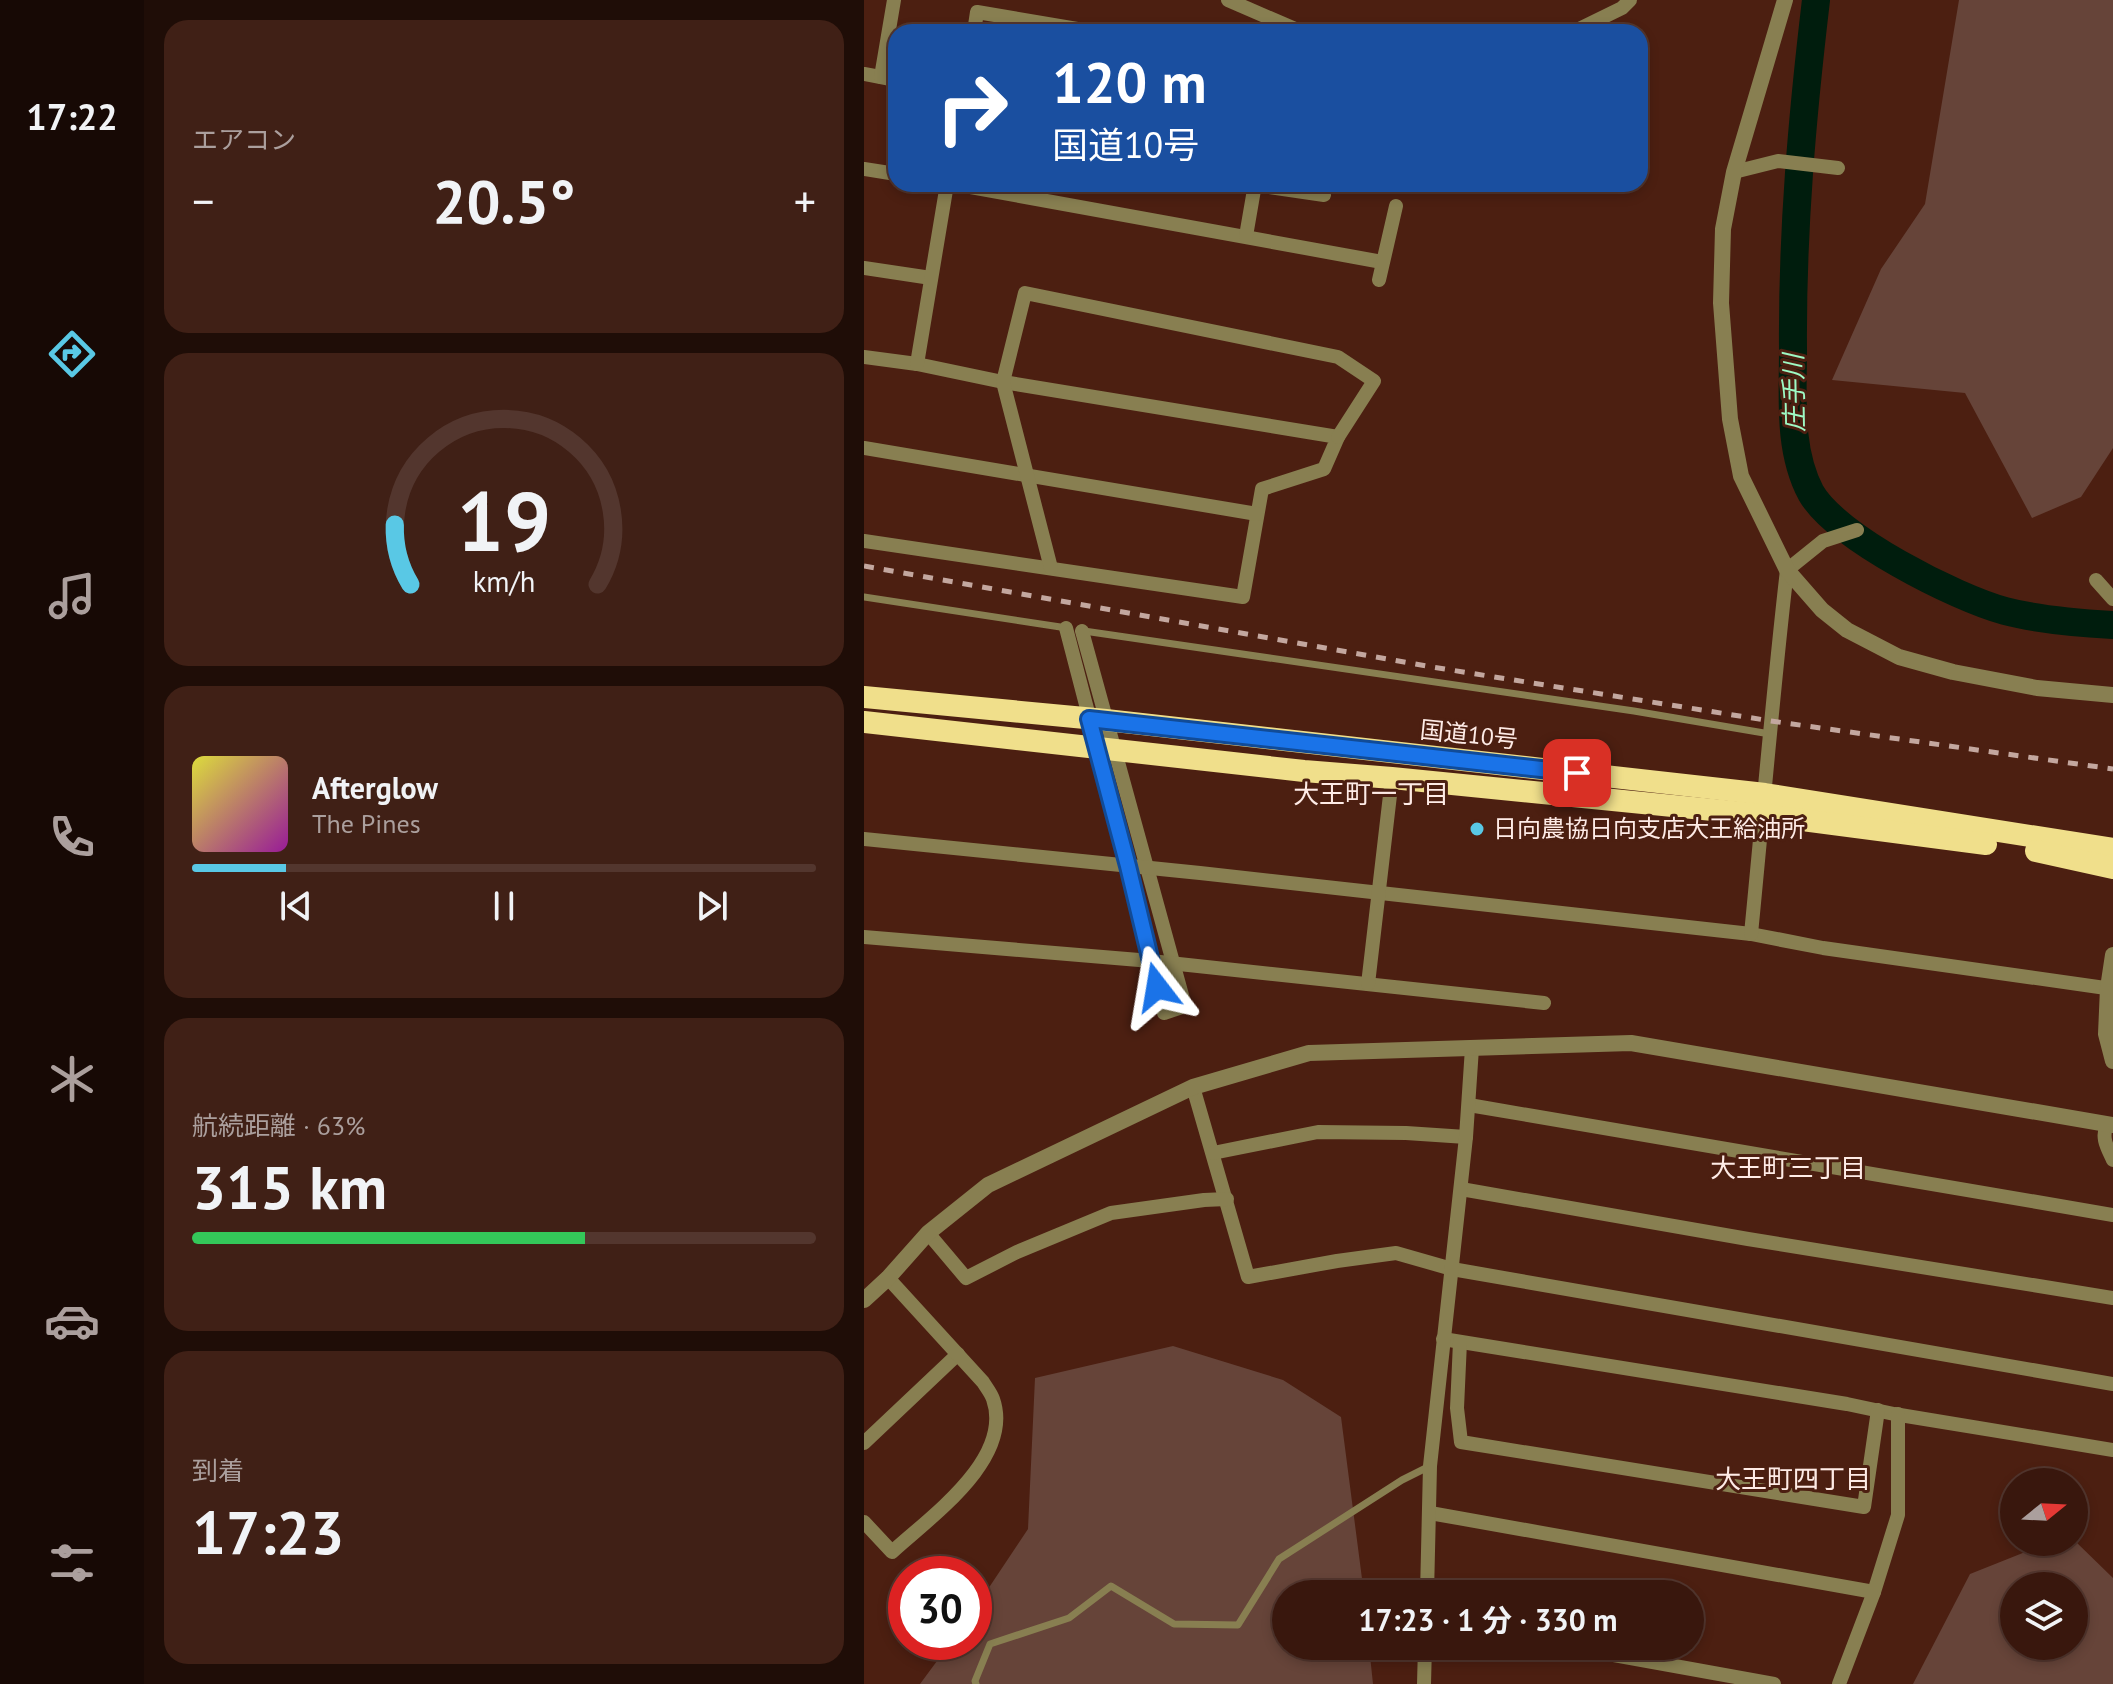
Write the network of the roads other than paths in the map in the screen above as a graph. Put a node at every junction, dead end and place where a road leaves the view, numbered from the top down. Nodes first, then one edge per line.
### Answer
1 (894, 0) edge
2 (1228, 0) edge
3 (1630, 0) edge
4 (1785, 0) edge
5 (890, 24) edge
6 (975, 24) edge
7 (1048, 24) edge
8 (1284, 24) edge
9 (1589, 24) edge
10 (888, 36) edge
11 (864, 74) edge
12 (881, 77) junction
13 (888, 78) edge
14 (1838, 168) dead end
15 (864, 169) edge
16 (1734, 172) junction
17 (888, 173) edge
18 (946, 192) edge
19 (999, 192) edge
20 (1254, 192) edge
21 (1303, 192) edge
22 (1324, 195) dead end
23 (1396, 206) dead end
24 (1246, 236) junction
25 (1382, 262) junction
26 (864, 268) edge
27 (931, 278) junction
28 (1379, 280) dead end
29 (864, 357) edge
30 (917, 364) junction
31 (1003, 382) junction
32 (1338, 437) junction
33 (864, 448) edge
34 (1028, 475) junction
35 (1257, 514) junction
36 (1857, 530) dead end
37 (864, 541) edge
38 (1051, 568) junction
39 (1787, 570) junction
40 (2096, 580) dead end
41 (864, 597) edge
42 (2113, 599) edge
43 (1066, 628) junction
44 (1082, 631) junction
45 (2113, 695) edge
46 (864, 697) edge
47 (1098, 719) junction
48 (864, 722) edge
49 (1770, 734) junction
50 (1106, 749) junction
51 (1392, 778) junction
52 (1764, 805) junction
53 (864, 839) edge
54 (2113, 849) edge
55 (1128, 866) junction
56 (1147, 868) junction
57 (2113, 868) edge
58 (1378, 893) junction
59 (1751, 934) junction
60 (864, 937) edge
61 (2113, 955) edge
62 (1151, 961) junction
63 (1172, 963) junction
64 (1368, 984) junction
65 (2111, 989) edge
66 (1544, 1003) dead end
67 (1472, 1048) junction
68 (2113, 1061) edge
69 (1193, 1087) junction
70 (1469, 1105) junction
71 (2110, 1124) edge
72 (1466, 1137) junction
73 (1213, 1153) junction
74 (2113, 1160) edge
75 (1461, 1189) junction
76 (1227, 1199) junction
77 (2113, 1215) edge
78 (928, 1233) junction
79 (1452, 1269) junction
80 (888, 1278) junction
81 (2113, 1298) edge
82 (864, 1300) edge
83 (1443, 1339) junction
84 (1460, 1342) junction
85 (958, 1354) junction
86 (2113, 1384) edge
87 (1878, 1410) junction
88 (1898, 1414) junction
89 (864, 1443) edge
90 (2113, 1450) edge
91 (1430, 1466) junction
92 (1430, 1513) junction
93 (864, 1522) edge
94 (1428, 1580) edge
95 (1874, 1592) junction
96 (1425, 1660) edge
97 (1641, 1660) edge
98 (976, 1684) edge
99 (1424, 1684) edge
100 (1774, 1684) edge
101 (1839, 1684) edge

1 - 5 street
2 - 8 street
3 - 9 street
4 - 16 street
6 - 7 street
10 - 12 street
11 - 12 street
12 - 13 street
14 - 16 street
15 - 17 street
16 - 39 street
18 - 27 street
19 - 24 street
20 - 24 street
21 - 22 street
23 - 25 street
24 - 25 street
25 - 28 street
26 - 27 street
27 - 30 street
29 - 30 street
30 - 31 street
31 - 32 street
31 - 32 street
31 - 34 street
32 - 35 street
33 - 34 street
34 - 35 street
34 - 38 street
35 - 38 street
36 - 39 street
37 - 38 street
39 - 45 street
39 - 49 street
40 - 42 street
41 - 43 lane
43 - 44 lane
43 - 47 street
44 - 47 street
44 - 49 lane
46 - 47 highway, 国道10号
47 - 50 street
47 - 52 highway, 国道10号
48 - 50 highway, 国道10号
49 - 52 street
50 - 51 highway, 国道10号
50 - 55 street
50 - 56 street
51 - 52 highway, 国道10号
51 - 58 street
52 - 54 highway, 国道10号
52 - 57 highway, 国道10号
52 - 59 street
53 - 55 street
55 - 56 street
55 - 62 street
56 - 58 street
56 - 63 street
58 - 59 street
58 - 64 street
59 - 65 street
60 - 62 street
61 - 65 street
62 - 63 street
62 - 63 street
63 - 64 street
64 - 66 street
65 - 68 street
67 - 69 street
67 - 70 street
67 - 71 street
69 - 73 street
69 - 78 street
70 - 72 street
70 - 77 street
71 - 74 street
72 - 73 street
72 - 75 street
73 - 76 street
75 - 79 street
75 - 81 street
76 - 78 street
76 - 79 street
78 - 80 street
79 - 83 street
79 - 86 street
80 - 82 street
80 - 85 street
83 - 84 street
83 - 91 street
84 - 87 street
84 - 87 street
85 - 89 street
85 - 93 street
87 - 88 street
88 - 90 street
88 - 95 street
91 - 92 street
91 - 98 lane
92 - 94 street
92 - 95 street
95 - 101 street
96 - 99 street
97 - 100 street

